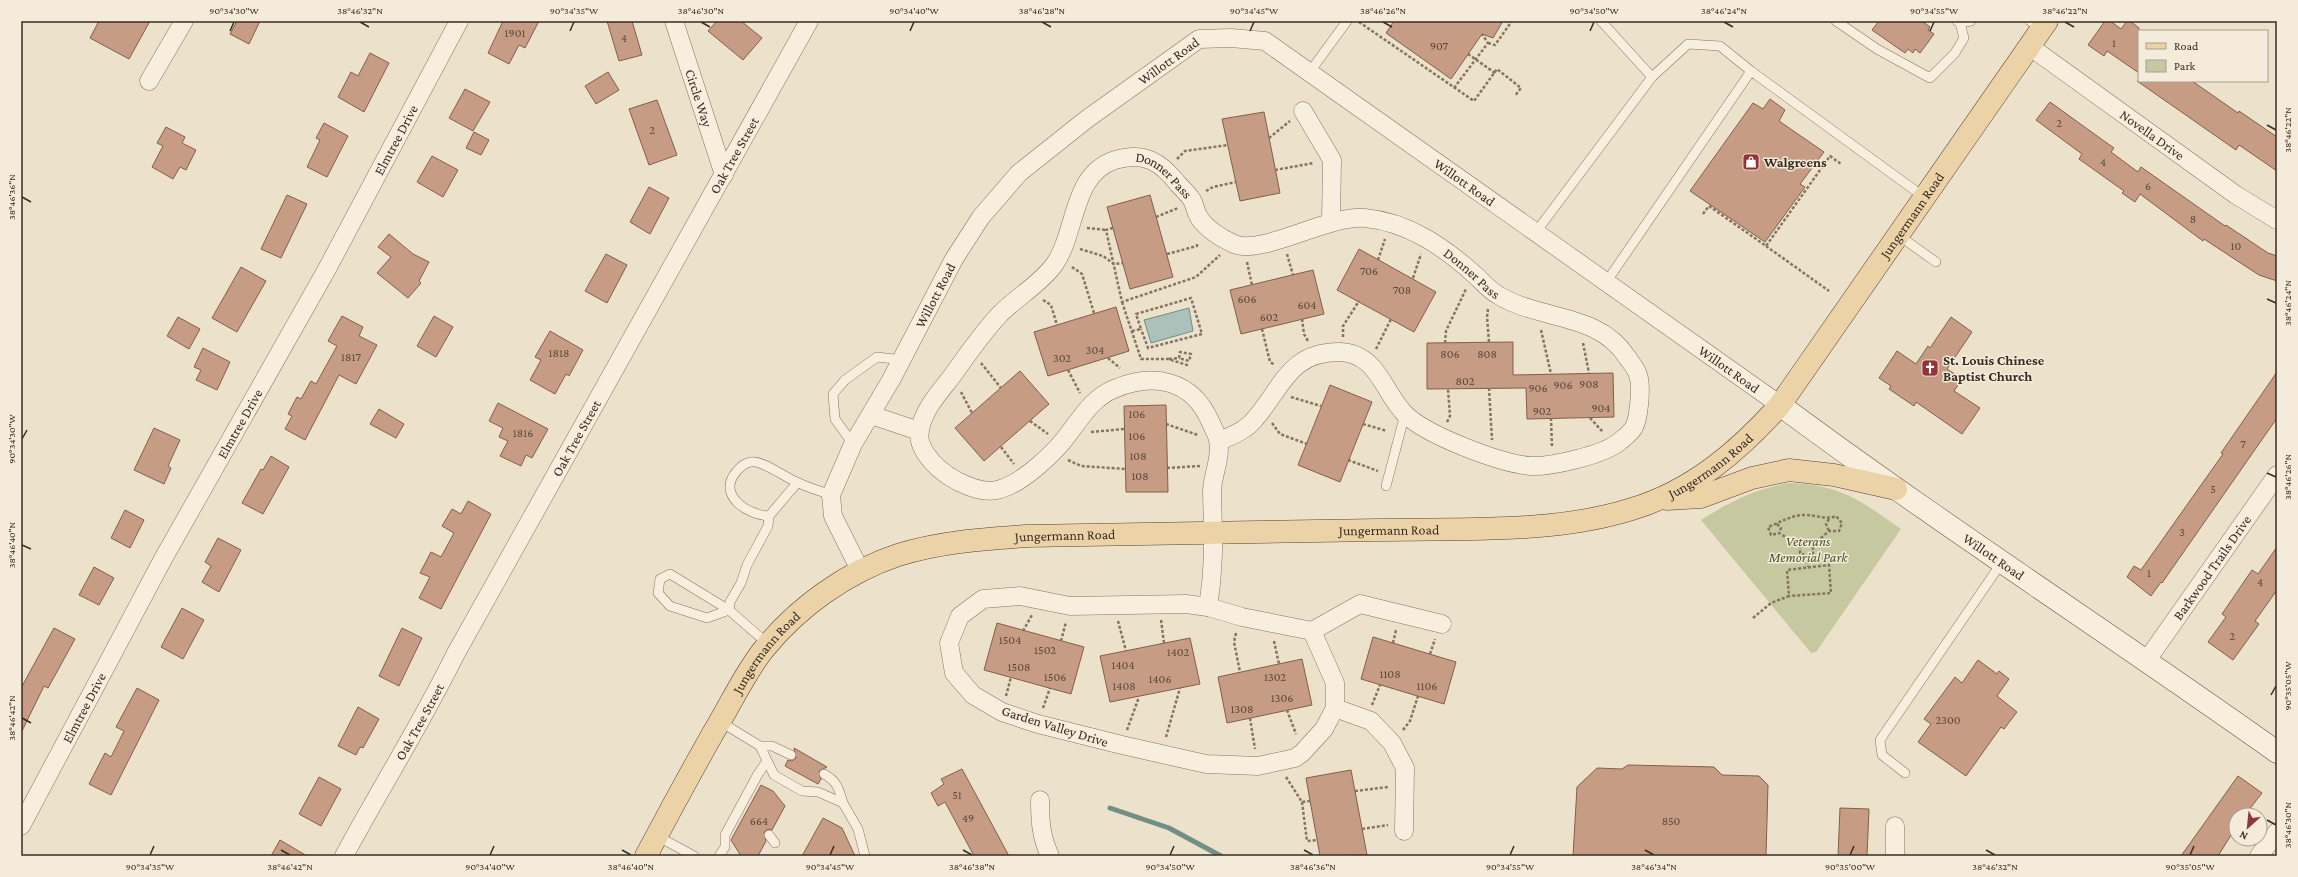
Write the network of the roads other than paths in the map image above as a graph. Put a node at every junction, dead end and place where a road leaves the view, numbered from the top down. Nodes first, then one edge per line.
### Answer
1 (184, 21) edge
2 (459, 21) edge
3 (674, 21) edge
4 (809, 21) edge
5 (1347, 21) edge
6 (1601, 21) edge
7 (1836, 21) edge
8 (1971, 21) edge
9 (1958, 22) edge
10 (2037, 29) edge
11 (1751, 72) junction
12 (1309, 73) junction
13 (1652, 77) junction
14 (149, 81) dead end
15 (1303, 111) road end
16 (724, 175) junction
17 (1924, 197) junction
18 (2277, 220) edge
19 (1331, 222) junction
20 (1536, 232) junction
21 (1898, 235) junction
22 (1936, 262) dead end
23 (1607, 281) junction
24 (902, 360) junction
25 (1780, 405) junction
26 (1405, 414) junction
27 (871, 415) junction
28 (919, 431) junction
29 (1219, 442) junction
30 (853, 444) junction
31 (2277, 475) edge
32 (797, 483) junction
33 (1386, 486) dead end
34 (1896, 489) junction
35 (831, 495) junction
36 (1656, 500) junction
37 (769, 516) junction
38 (1215, 532) junction
39 (2002, 562) junction
40 (860, 570) junction
41 (1208, 607) junction
42 (729, 610) junction
43 (1442, 624) dead end
44 (1312, 631) junction
45 (768, 644) junction
46 (2147, 660) junction
47 (1334, 708) junction
48 (719, 722) junction
49 (760, 746) junction
50 (2277, 752) edge
51 (791, 755) dead end
52 (767, 761) junction
53 (1905, 773) dead end
54 (824, 774) dead end
55 (1040, 800) dead end
56 (844, 803) junction
57 (21, 826) edge
58 (1895, 826) dead end
59 (1404, 827) road end
60 (2277, 832) edge
61 (770, 835) dead end
62 (657, 836) junction
63 (775, 843) dead end
64 (344, 856) edge
65 (646, 856) edge
66 (694, 856) edge
67 (719, 856) edge
68 (865, 856) edge
69 (1050, 856) edge
70 (1895, 856) edge
71 (2260, 856) edge

1 - 14 street
2 - 57 street, Elmtree Drive
3 - 16 street, Circle Way
4 - 16 street, Oak Tree Street
5 - 12 lane
6 - 13 lane
7 - 9 lane
8 - 9 lane
10 - 17 main road, Jungermann Road
10 - 18 street, Novella Drive
11 - 13 lane
11 - 17 lane
11 - 23 lane
12 - 20 street, Willott Road
12 - 24 street, Willott Road
13 - 20 lane
15 - 19 street
16 - 64 street, Oak Tree Street
17 - 21 main road, Jungermann Road
19 - 26 street, Donner Pass
19 - 28 street, Donner Pass
20 - 23 street, Willott Road
21 - 22 lane
21 - 25 main road, Jungermann Road
23 - 25 street, Willott Road
24 - 27 street, Willott Road
24 - 30 lane
25 - 34 main road, Willott Road
25 - 36 main road, Jungermann Road
26 - 29 street, Donner Pass
26 - 33 lane
27 - 28 street
27 - 30 street, Willott Road
28 - 29 street
29 - 38 street
30 - 35 street, Willott Road
31 - 46 street, Barkwood Trails Drive
32 - 35 lane
32 - 37 lane
32 - 37 lane
34 - 36 main road
34 - 39 main road, Willott Road
35 - 40 street, Willott Road
36 - 38 main road, Jungermann Road
37 - 42 lane
38 - 40 main road, Jungermann Road
38 - 41 street
39 - 46 main road, Willott Road
39 - 53 lane
40 - 45 main road, Jungermann Road
41 - 44 street, Garden Valley Drive
41 - 47 street, Garden Valley Drive
42 - 42 lane
42 - 45 lane
43 - 44 street
44 - 47 street, Garden Valley Drive
45 - 48 main road, Jungermann Road
46 - 50 main road, Willott Road
47 - 59 street
48 - 49 lane
48 - 62 main road, Jungermann Road
49 - 51 lane
49 - 52 lane
52 - 56 lane
52 - 67 lane
54 - 56 lane
55 - 69 street
56 - 68 lane
58 - 70 street
60 - 71 street
61 - 63 lane
62 - 65 main road, Jungermann Road
62 - 66 lane

